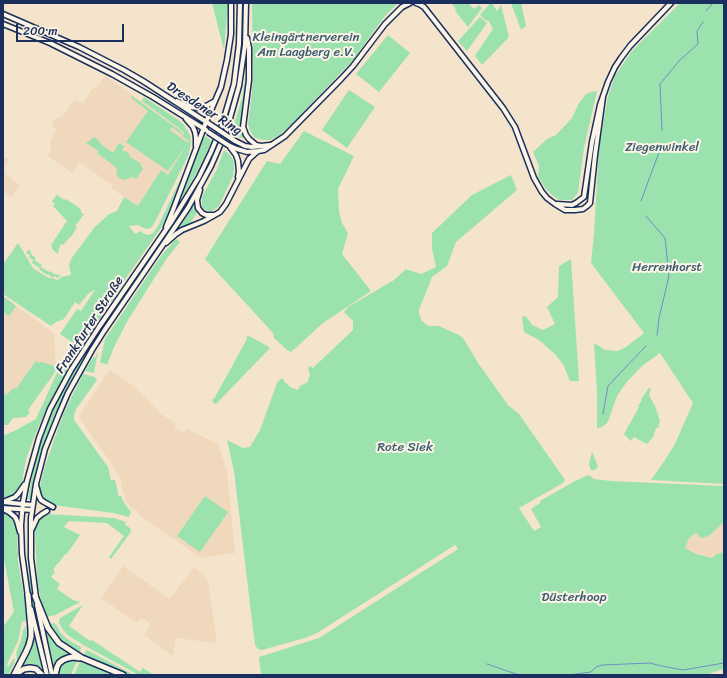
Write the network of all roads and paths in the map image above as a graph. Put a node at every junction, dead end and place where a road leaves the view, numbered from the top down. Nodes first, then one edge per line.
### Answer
1 (231, 3) edge
2 (240, 3) edge
3 (246, 3) edge
4 (410, 3) edge
5 (416, 3) edge
6 (672, 3) edge
7 (3, 14) edge
8 (3, 24) edge
9 (246, 31) junction
10 (90, 53) junction
11 (85, 60) junction
12 (603, 97) junction
13 (169, 98) junction
14 (215, 101) junction
15 (184, 116) junction
16 (206, 122) junction
17 (204, 129) junction
18 (274, 144) junction
19 (245, 146) junction
20 (261, 146) junction
21 (231, 147) junction
22 (258, 151) junction
23 (195, 152) junction
24 (247, 152) junction
25 (249, 159) junction
26 (237, 182) junction
27 (202, 183) junction
28 (555, 204) junction
29 (216, 215) junction
30 (162, 237) junction
31 (158, 252) junction
32 (27, 481) junction
33 (36, 484) junction
34 (3, 502) edge
35 (23, 504) junction
36 (32, 508) junction
37 (53, 508) dead end
38 (3, 509) edge
39 (22, 510) junction
40 (47, 511) dead end
41 (31, 533) junction
42 (21, 537) junction
43 (28, 595) junction
44 (36, 596) junction
45 (82, 658) junction
46 (100, 666) junction
47 (15, 675) edge
48 (42, 675) edge
49 (47, 675) edge
50 (53, 675) edge
51 (112, 675) edge
52 (123, 675) edge

1 - 14 street
2 - 30 street, Frankfurter Straße
3 - 9 street, Frankfurter Straße
4 - 18 street
5 - 28 street
6 - 12 street
7 - 10 street, Dresdener Ring
8 - 11 street, Dresdener Ring
9 - 20 street
9 - 27 street, Frankfurter Straße
10 - 11 street
10 - 13 street, Dresdener Ring
11 - 15 street, Dresdener Ring
12 - 28 street
12 - 28 street
13 - 14 street
13 - 16 street, Dresdener Ring
14 - 16 street
15 - 17 street, Dresdener Ring
15 - 23 street
16 - 17 street
16 - 19 street, Dresdener Ring, bridge
17 - 21 street, Dresdener Ring, bridge
17 - 23 street
18 - 20 street, Dresdener Ring
18 - 22 street, Dresdener Ring
19 - 20 street, Dresdener Ring
19 - 24 street
21 - 24 street, Dresdener Ring
21 - 26 street
22 - 24 street, Dresdener Ring
22 - 25 street
23 - 30 street
24 - 25 street
25 - 26 street
26 - 29 street
27 - 29 street
27 - 31 street, Frankfurter Straße
29 - 31 street
30 - 32 street, Frankfurter Straße
31 - 33 street, Frankfurter Straße
32 - 34 street
32 - 35 street, Frankfurter Straße
33 - 36 street, Frankfurter Straße
33 - 37 street
34 - 35 street
35 - 36 street
35 - 39 street, Frankfurter Straße
36 - 39 street
36 - 41 street, Frankfurter Straße
38 - 39 street
38 - 42 street
39 - 42 street, Frankfurter Straße
40 - 41 street
41 - 44 street, Frankfurter Straße
42 - 43 street, Frankfurter Straße
43 - 47 highway
43 - 49 street, Frankfurter Straße
44 - 45 highway
44 - 50 street, Frankfurter Straße
45 - 46 highway
45 - 50 highway
46 - 51 highway
46 - 52 highway
47 - 48 highway

